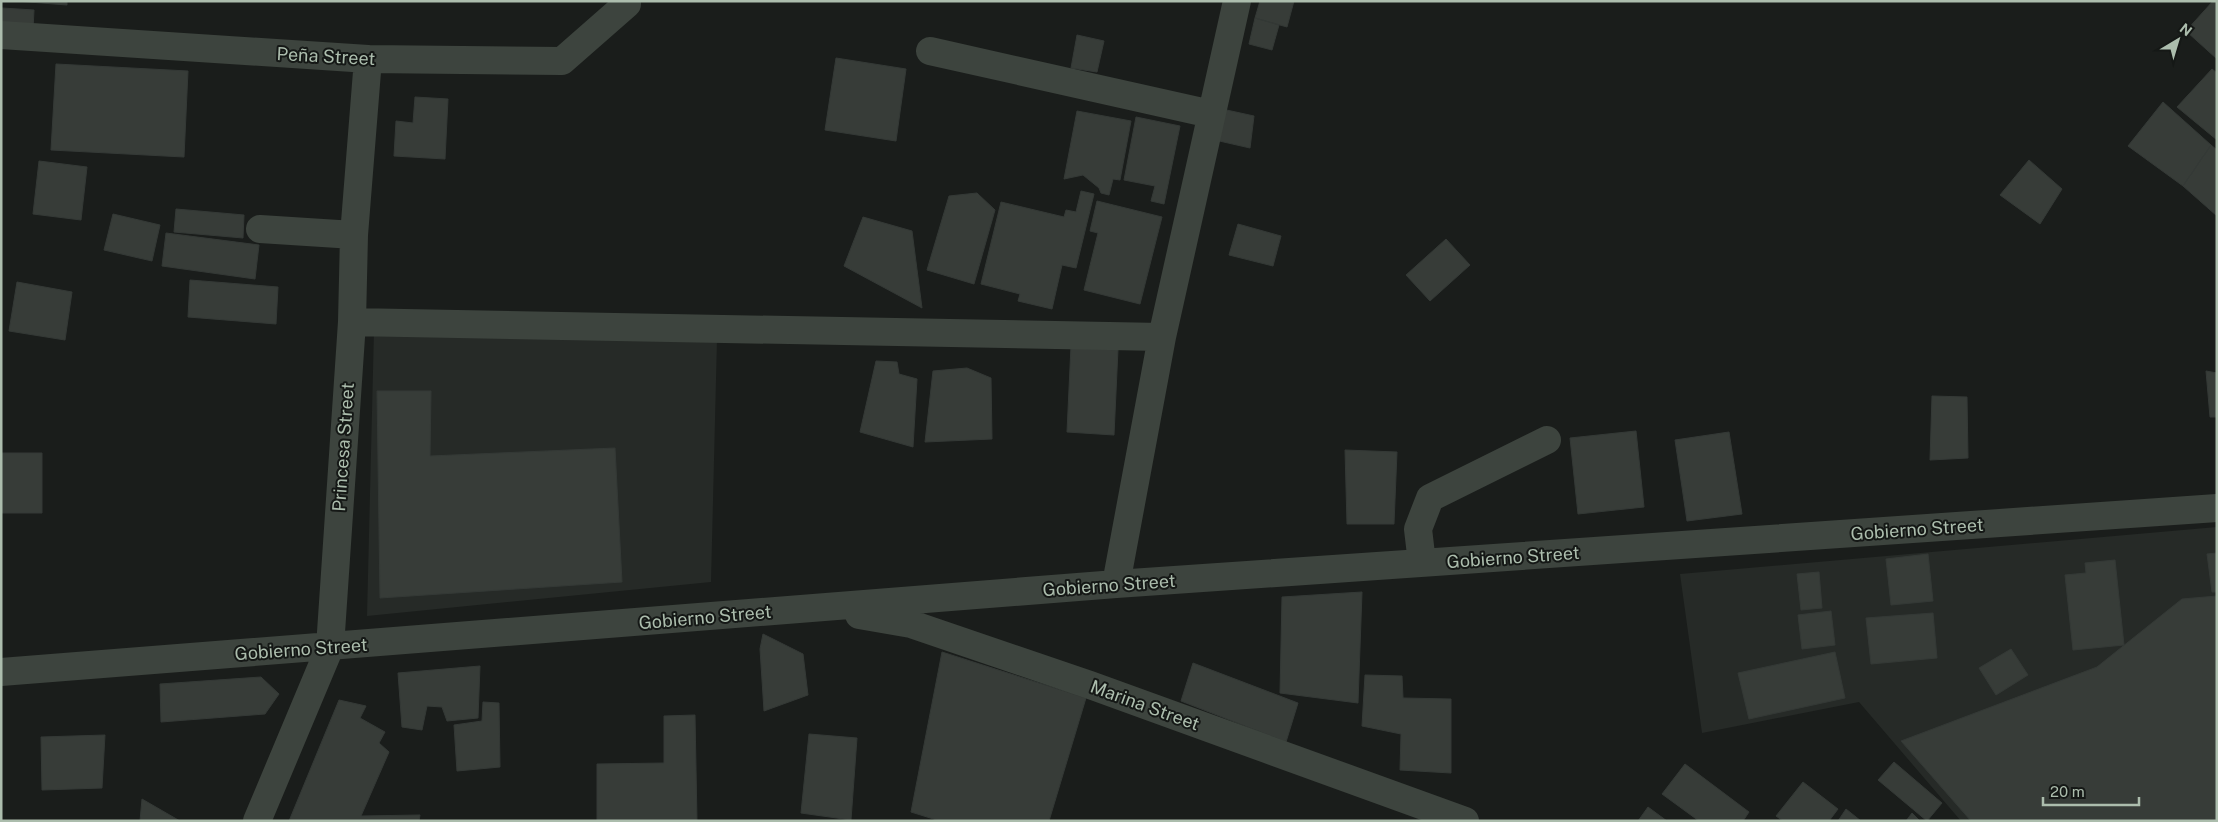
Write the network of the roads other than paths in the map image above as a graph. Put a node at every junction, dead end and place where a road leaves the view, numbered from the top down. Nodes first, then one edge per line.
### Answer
1 (627, 1) edge
2 (1237, 1) edge
3 (1, 35) edge
4 (930, 51) dead end
5 (368, 59) junction
6 (1211, 114) junction
7 (260, 229) dead end
8 (354, 235) junction
9 (352, 322) junction
10 (1162, 337) junction
11 (1547, 440) dead end
12 (2217, 508) edge
13 (1422, 563) junction
14 (1116, 584) junction
15 (819, 608) junction
16 (330, 647) junction
17 (1, 672) edge
18 (257, 821) edge
19 (1466, 821) edge

1 - 5 street, Peña Street
2 - 6 street
3 - 5 street, Peña Street
4 - 6 street
5 - 8 street, Princesa Street
6 - 10 street
7 - 8 street
8 - 9 street, Princesa Street
9 - 10 street
9 - 16 street, Princesa Street
10 - 14 street
11 - 13 street
12 - 13 street, Gobierno Street
13 - 14 street, Gobierno Street
14 - 15 street, Gobierno Street
15 - 16 street, Gobierno Street
15 - 19 street, Marina Street
16 - 17 street, Gobierno Street
16 - 18 street, Princesa Street

